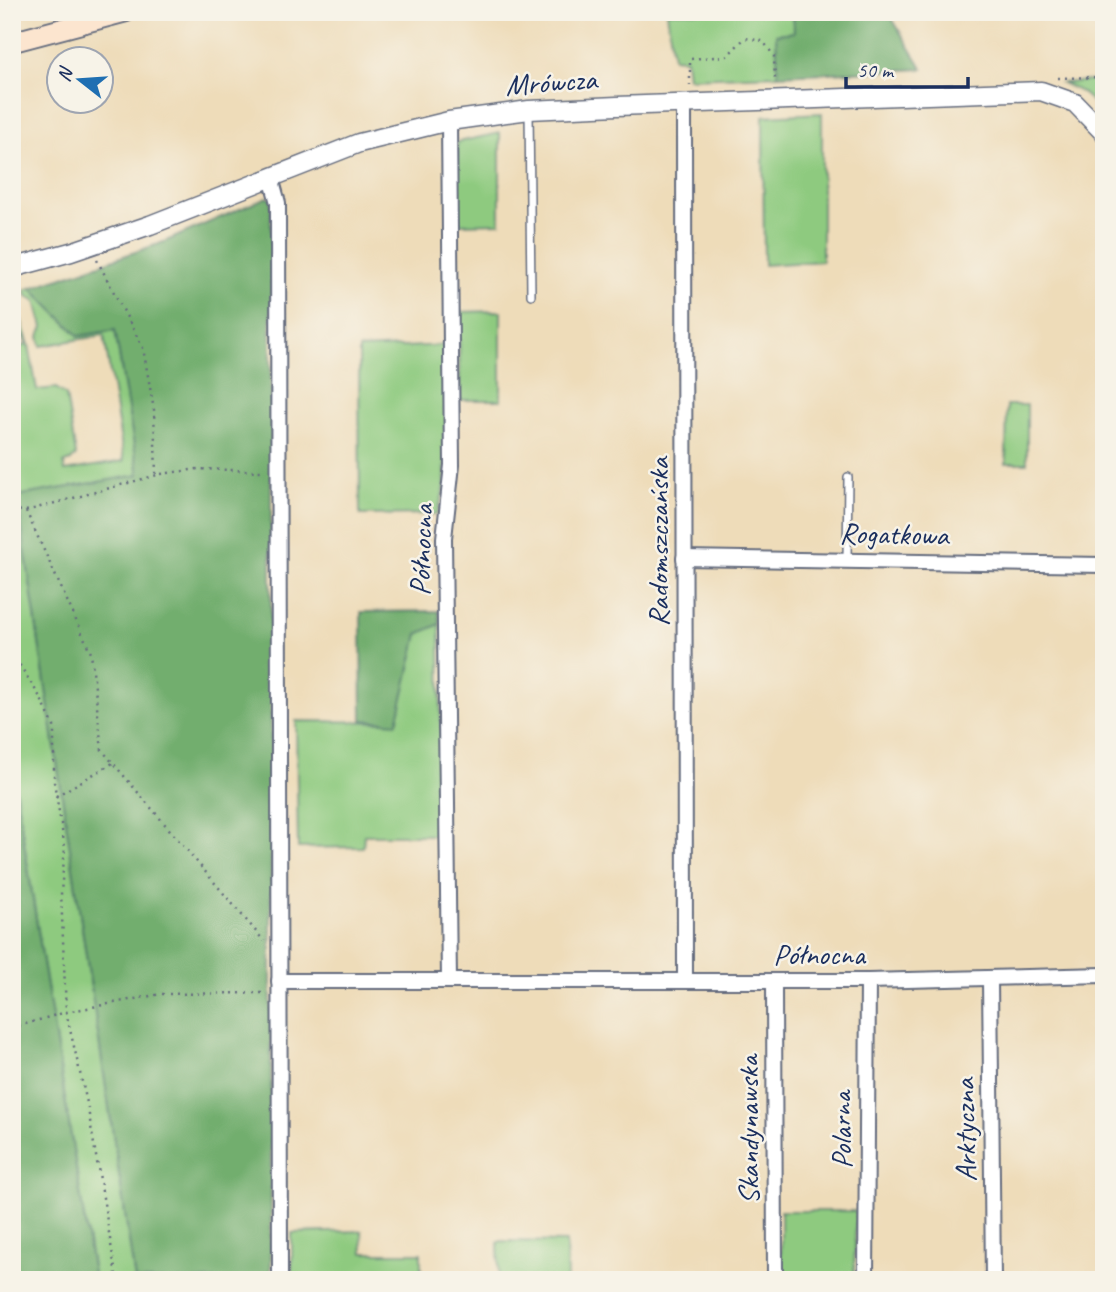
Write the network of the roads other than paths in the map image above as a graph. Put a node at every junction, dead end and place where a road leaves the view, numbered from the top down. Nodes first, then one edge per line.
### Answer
1 (125, 12) edge
2 (12, 41) edge
3 (684, 104) junction
4 (529, 110) junction
5 (449, 121) junction
6 (1104, 133) edge
7 (271, 177) junction
8 (12, 268) edge
9 (531, 295) dead end
10 (848, 477) dead end
11 (684, 558) junction
12 (847, 560) junction
13 (1104, 565) edge
14 (1104, 975) edge
15 (990, 979) junction
16 (685, 980) junction
17 (279, 981) junction
18 (449, 981) junction
19 (774, 981) junction
20 (868, 981) junction
21 (280, 1280) edge
22 (775, 1280) edge
23 (866, 1280) edge
24 (993, 1280) edge

1 - 2 main road
3 - 4 street, Mrówcza
3 - 6 street, Mrówcza
3 - 11 street, Radomszczańska
4 - 5 street, Mrówcza
4 - 9 lane
5 - 7 street, Mrówcza
5 - 18 street, Północna
7 - 8 street, Mrówcza
7 - 17 street
10 - 12 lane
11 - 12 street, Rogatkowa
11 - 16 street, Radomszczańska
12 - 13 street, Rogatkowa
14 - 15 street, Północna
15 - 20 street, Północna
15 - 24 street, Arktyczna
16 - 18 street, Północna
16 - 19 street, Północna
17 - 18 street, Północna
17 - 21 street
19 - 20 street, Północna
19 - 22 street, Skandynawska
20 - 23 street, Polarna

